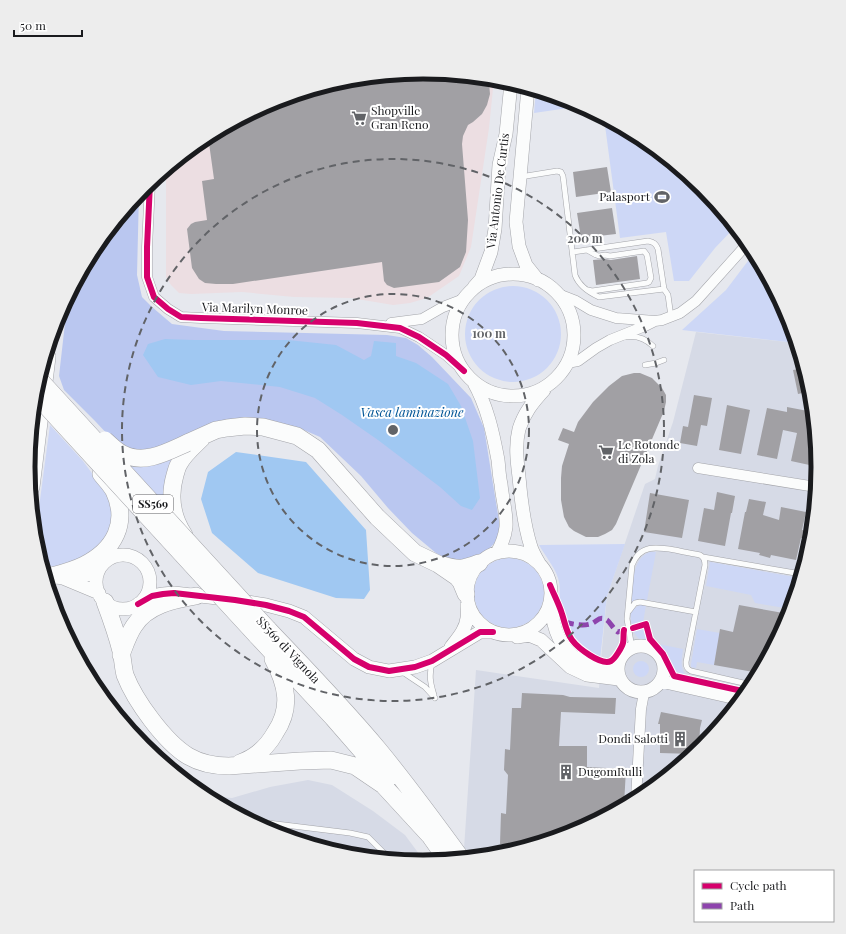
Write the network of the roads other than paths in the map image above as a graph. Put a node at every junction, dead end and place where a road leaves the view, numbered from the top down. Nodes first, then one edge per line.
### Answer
1 (510, 89) edge
2 (528, 93) edge
3 (520, 177) junction
4 (150, 192) edge
5 (744, 248) edge
6 (587, 250) junction
7 (572, 252) junction
8 (538, 280) junction
9 (664, 289) junction
10 (587, 290) junction
11 (558, 294) junction
12 (467, 296) junction
13 (671, 317) junction
14 (655, 321) junction
15 (369, 324) junction
16 (610, 340) junction
17 (653, 346) dead end
18 (664, 360) dead end
19 (567, 363) junction
20 (645, 365) dead end
21 (468, 375) junction
22 (45, 379) edge
23 (44, 384) edge
24 (549, 384) junction
25 (41, 396) edge
26 (41, 400) edge
27 (37, 432) edge
28 (204, 436) junction
29 (84, 447) junction
30 (698, 468) dead end
31 (810, 486) edge
32 (196, 551) junction
33 (497, 553) junction
34 (703, 557) junction
35 (479, 563) junction
36 (438, 564) junction
37 (540, 565) junction
38 (98, 572) junction
39 (148, 572) junction
40 (796, 573) edge
41 (53, 577) edge
42 (174, 593) junction
43 (196, 596) junction
44 (102, 597) junction
45 (467, 597) junction
46 (550, 597) junction
47 (138, 604) junction
48 (696, 612) junction
49 (628, 613) junction
50 (499, 634) junction
51 (263, 636) junction
52 (632, 648) junction
53 (447, 652) junction
54 (121, 655) junction
55 (432, 661) junction
56 (618, 664) junction
57 (398, 670) junction
58 (619, 679) junction
59 (661, 681) junction
60 (746, 683) edge
61 (644, 693) junction
62 (735, 698) edge
63 (236, 766) junction
64 (636, 792) edge
65 (271, 823) edge
66 (429, 835) junction
67 (384, 853) edge
68 (458, 853) edge
69 (443, 854) edge

1 - 12 street, Via Antonio De Curtis
2 - 3 street, Via Antonio De Curtis
3 - 7 lane
3 - 8 street, Via Antonio De Curtis
4 - 15 street, Via Marilyn Monroe
5 - 13 street
6 - 7 lane
6 - 9 lane
6 - 10 lane
7 - 10 lane
8 - 11 street
8 - 12 street
9 - 10 lane
9 - 13 lane
11 - 14 street
11 - 19 street
12 - 15 street, Via Marilyn Monroe
12 - 21 street
13 - 14 street
14 - 16 street
15 - 21 street, Via Marilyn Monroe
16 - 17 lane
16 - 19 street
18 - 20 lane
19 - 24 street
21 - 24 street
21 - 33 street
22 - 28 highway, bridge
23 - 32 highway, SS569 di Vignola / SS569, bridge
24 - 37 street
25 - 27 highway
26 - 29 highway, SS569 di Vignola / SS569, bridge
28 - 32 highway, bridge
28 - 36 highway
29 - 41 highway, bridge
29 - 51 highway, SS569 di Vignola / SS569, bridge
30 - 31 street
32 - 51 highway, SS569 di Vignola / SS569, bridge
33 - 35 street
33 - 37 street
34 - 40 lane
34 - 48 lane
34 - 49 lane
35 - 36 highway
35 - 45 street
36 - 45 highway
37 - 46 street
38 - 39 street
38 - 41 street
38 - 44 street
39 - 42 street
39 - 47 street
41 - 44 street
42 - 43 street
42 - 47 street
43 - 54 highway
43 - 57 street
44 - 47 street
44 - 54 highway
45 - 50 street
45 - 53 street
46 - 50 street
46 - 56 street
48 - 49 lane
48 - 60 lane
49 - 52 lane
50 - 53 street
50 - 58 street
51 - 63 highway
51 - 66 highway, SS569 di Vignola / SS569
51 - 68 highway, SS569 di Vignola / SS569
52 - 56 street
52 - 59 street
53 - 55 street
54 - 63 highway
55 - 57 street
55 - 57 lane
56 - 58 street
58 - 61 street
59 - 61 street
59 - 62 street
61 - 64 street
63 - 66 highway
65 - 67 lane
66 - 69 highway, SS569 di Vignola / SS569

